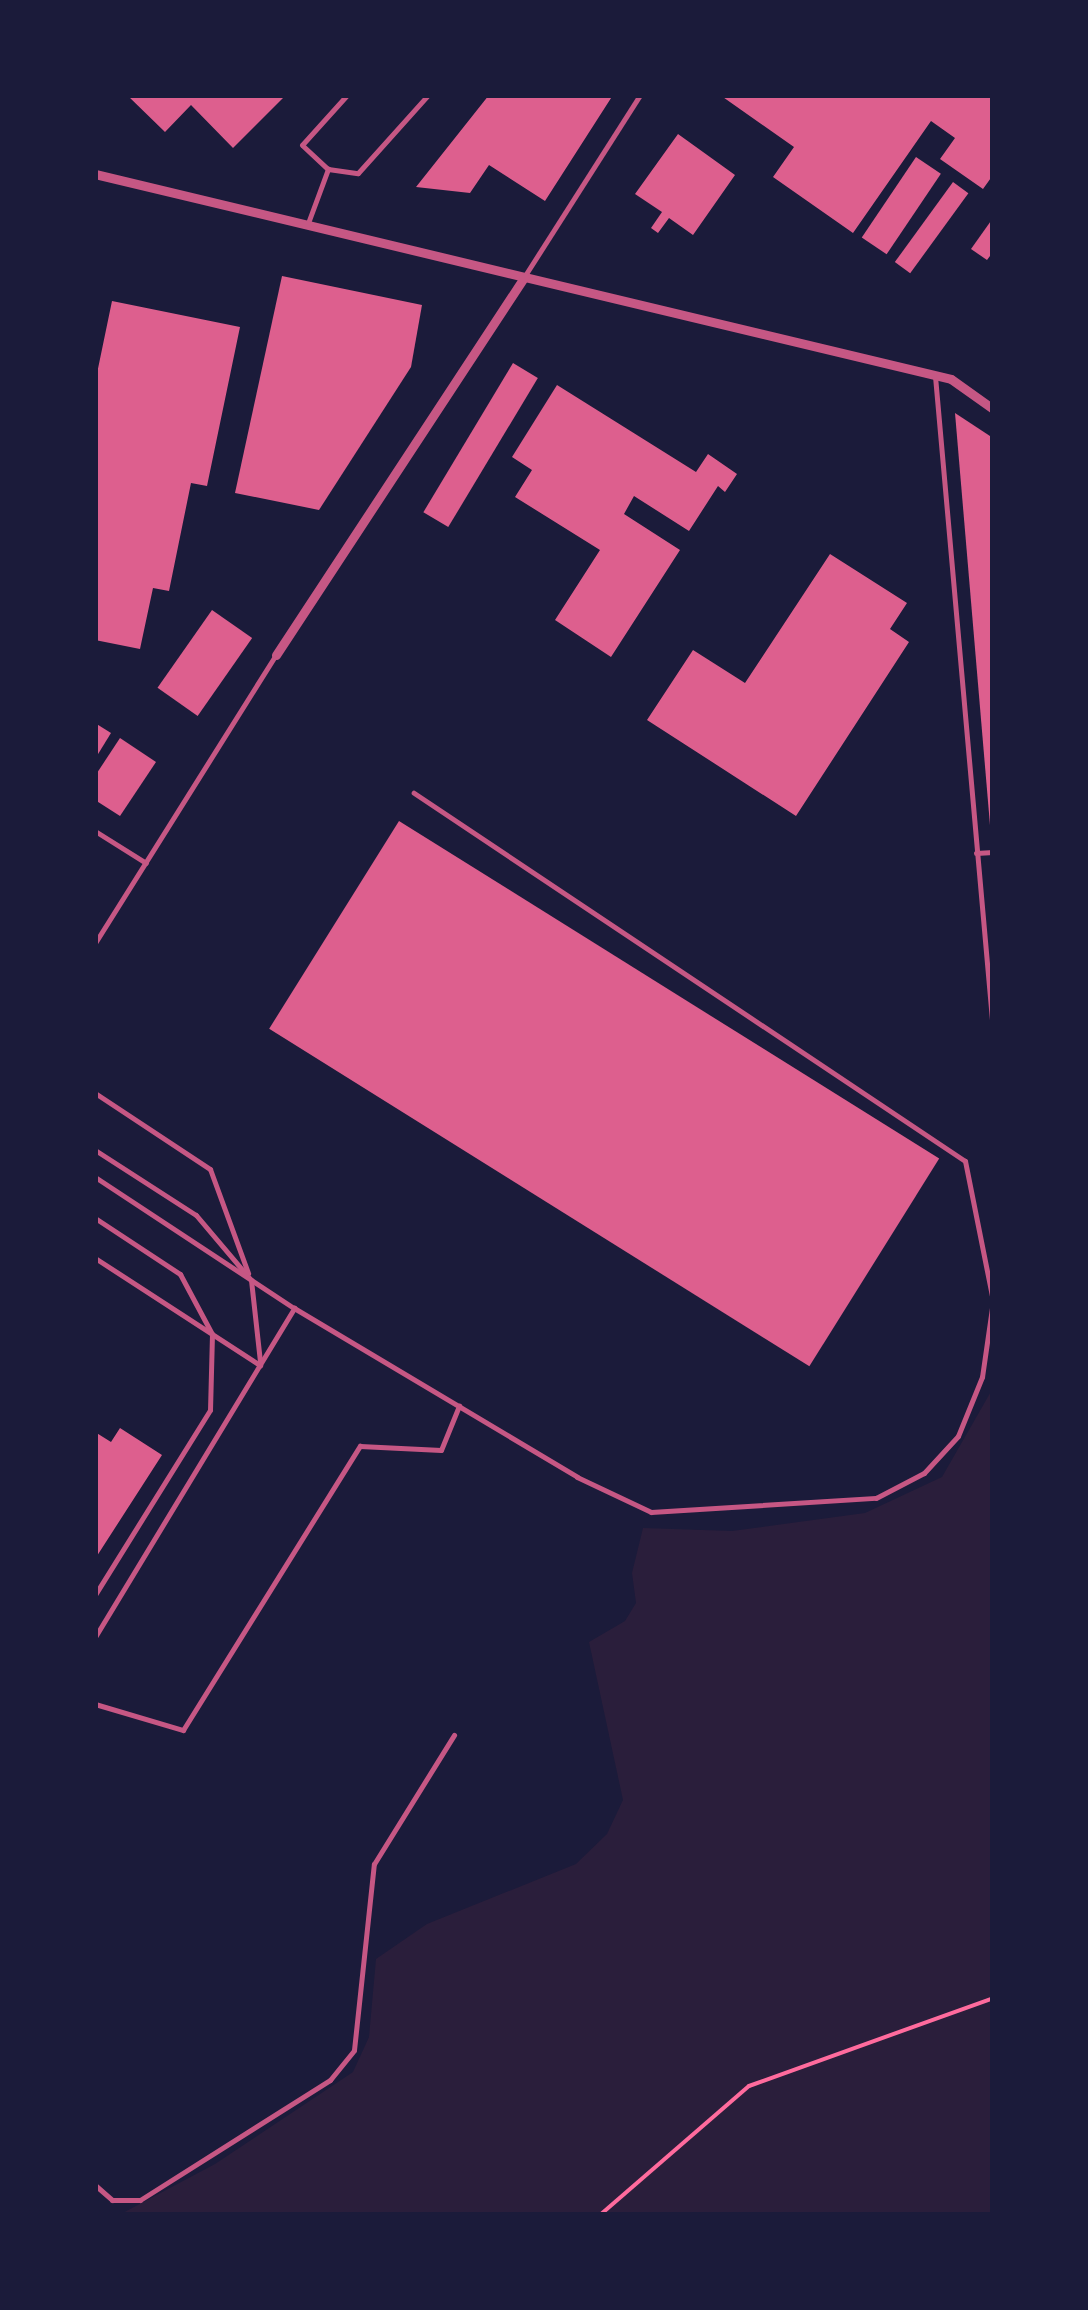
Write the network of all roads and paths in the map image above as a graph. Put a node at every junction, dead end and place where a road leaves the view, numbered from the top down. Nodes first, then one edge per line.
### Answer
1 (347, 95) edge
2 (428, 95) edge
3 (640, 95) edge
4 (328, 170) junction
5 (95, 174) edge
6 (307, 226) junction
7 (524, 278) junction
8 (935, 375) junction
9 (993, 409) edge
10 (276, 656) joint
11 (414, 793) dead end
12 (95, 831) edge
13 (993, 852) edge
14 (976, 853) junction
15 (146, 863) junction
16 (95, 943) edge
17 (993, 1031) edge
18 (95, 1093) edge
19 (95, 1150) edge
20 (95, 1177) edge
21 (95, 1218) edge
22 (95, 1258) edge
23 (251, 1280) junction
24 (294, 1308) junction
25 (212, 1334) junction
26 (260, 1364) junction
27 (993, 1370) edge
28 (982, 1376) junction
29 (459, 1406) junction
30 (95, 1595) edge
31 (95, 1637) edge
32 (95, 1704) edge
33 (454, 1736) dead end
34 (993, 1998) edge
35 (95, 2186) edge
36 (600, 2215) edge

1 - 4 lane
2 - 4 lane
3 - 7 lane
4 - 6 lane
5 - 6 street
6 - 7 street
7 - 8 street
7 - 10 street
8 - 9 street
8 - 14 lane
10 - 15 lane
11 - 28 lane
12 - 15 lane
13 - 14 lane
14 - 17 lane
15 - 16 lane
18 - 23 lane
19 - 23 lane
20 - 23 lane
21 - 25 lane
22 - 25 lane
23 - 24 lane
23 - 26 lane
24 - 26 lane
24 - 29 lane
25 - 26 lane
25 - 30 lane
26 - 31 lane
27 - 28 lane
28 - 29 lane
29 - 32 lane
33 - 35 lane
34 - 36 path

